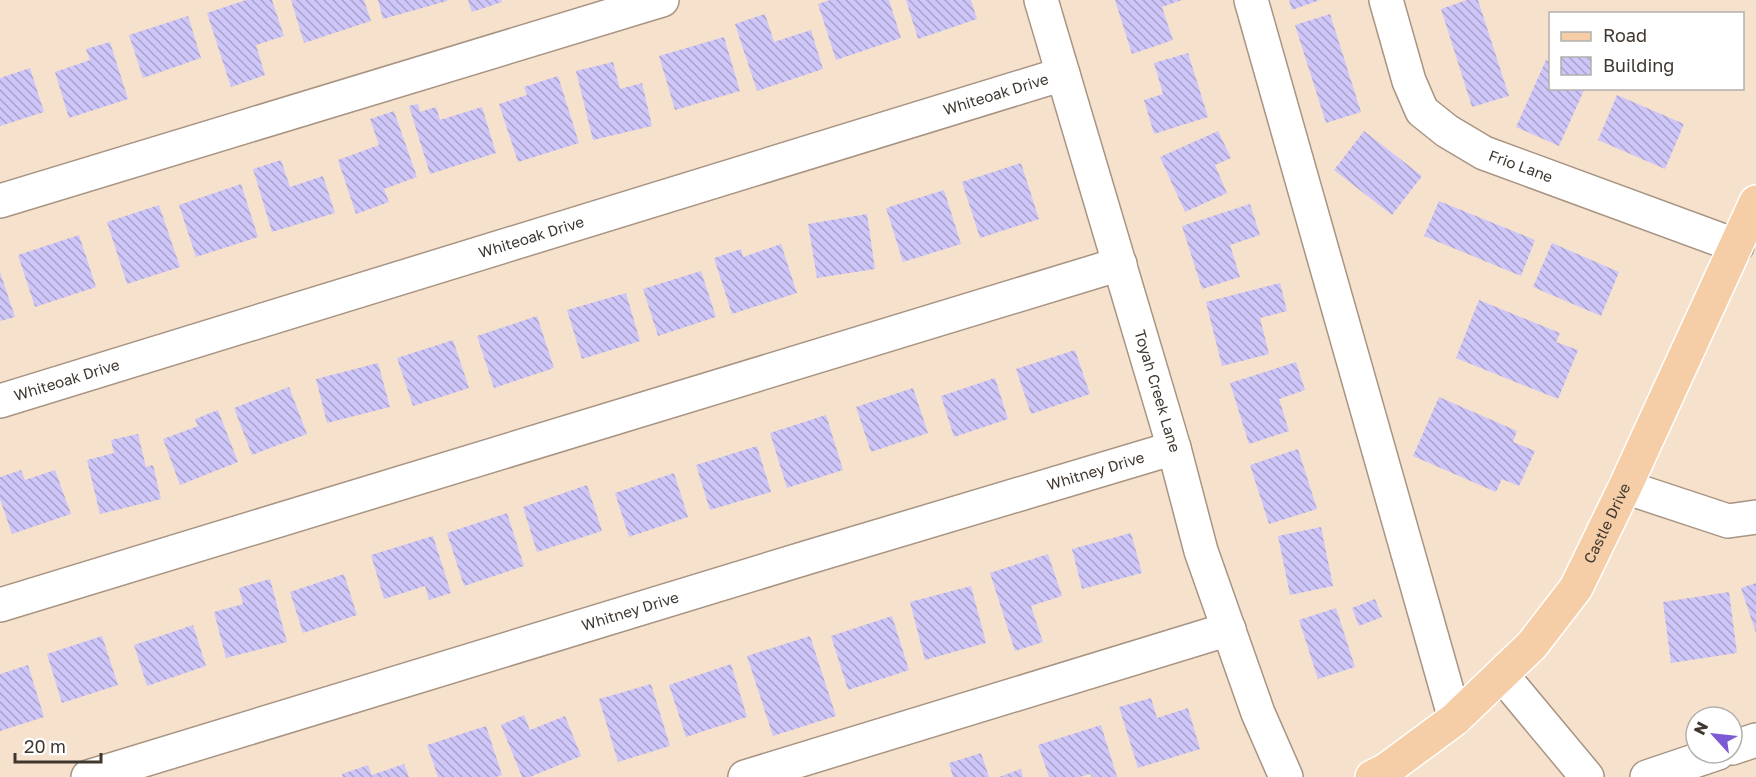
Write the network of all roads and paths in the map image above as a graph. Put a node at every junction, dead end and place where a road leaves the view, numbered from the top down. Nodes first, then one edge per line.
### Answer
1 (663, 0) edge
2 (1041, 0) edge
3 (1251, 0) edge
4 (1386, 0) edge
5 (1063, 74) junction
6 (0, 201) edge
7 (1756, 202) edge
8 (1737, 246) junction
9 (1120, 264) junction
10 (0, 401) edge
11 (1174, 448) junction
12 (1625, 487) junction
13 (1756, 518) edge
14 (0, 605) edge
15 (1229, 629) junction
16 (1502, 675) junction
17 (1455, 719) junction
18 (1684, 764) edge
19 (88, 777) edge
20 (746, 777) edge
21 (1286, 777) edge
22 (1372, 777) edge
23 (1587, 777) edge
24 (1647, 777) edge

1 - 6 street
2 - 5 street, Toyah Creek Lane
3 - 17 street
4 - 8 street, Frio Lane
5 - 9 street, Toyah Creek Lane
5 - 10 street, Whiteoak Drive
7 - 8 main road, Castle Drive
8 - 12 main road, Castle Drive
9 - 11 street, Toyah Creek Lane
9 - 14 street
11 - 15 street, Toyah Creek Lane
11 - 19 street, Whitney Drive
12 - 13 street
12 - 16 main road, Castle Drive
15 - 20 street
15 - 21 street, Toyah Creek Lane
16 - 17 main road, Castle Drive
16 - 23 street
17 - 22 main road, Castle Drive
18 - 24 street

